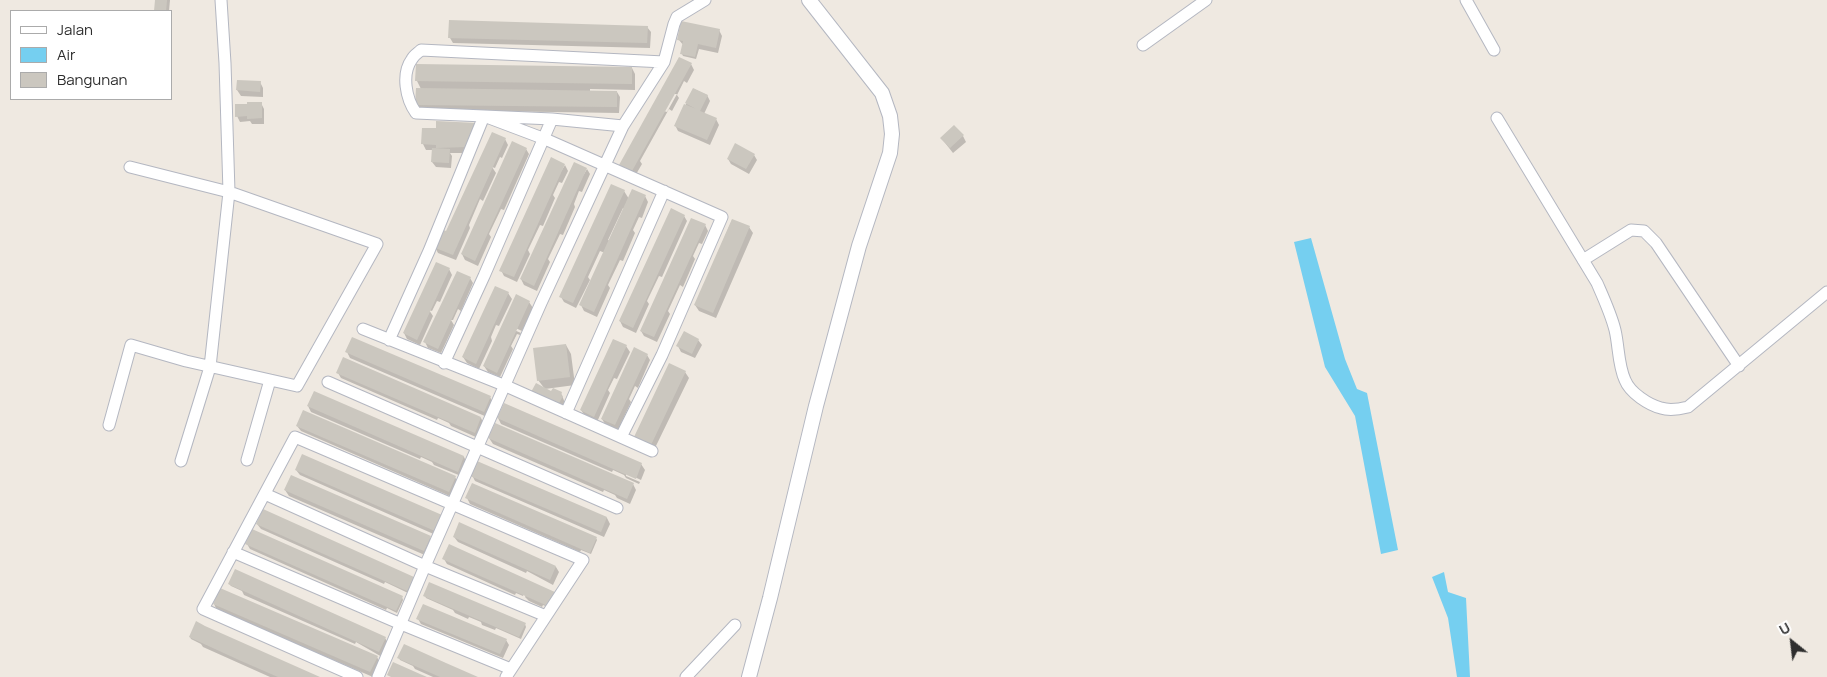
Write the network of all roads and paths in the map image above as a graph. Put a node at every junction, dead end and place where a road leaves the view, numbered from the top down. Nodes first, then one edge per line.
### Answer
1 (221, 0) edge
2 (706, 0) edge
3 (809, 0) edge
4 (1206, 0) edge
5 (1466, 0) edge
6 (1143, 45) dead end
7 (1494, 50) dead end
8 (664, 62) junction
9 (484, 116) junction
10 (1497, 118) dead end
11 (552, 119) junction
12 (623, 126) junction
13 (545, 139) junction
14 (605, 165) junction
15 (130, 167) dead end
16 (664, 191) junction
17 (229, 192) junction
18 (1583, 260) junction
19 (1827, 292) edge
20 (363, 329) dead end
21 (389, 340) junction
22 (444, 363) junction
23 (1739, 366) junction
24 (210, 367) junction
25 (270, 380) junction
26 (328, 382) dead end
27 (506, 386) junction
28 (566, 413) junction
29 (109, 425) dead end
30 (621, 437) junction
31 (478, 447) junction
32 (652, 451) dead end
33 (181, 460) dead end
34 (247, 460) dead end
35 (265, 494) junction
36 (452, 505) junction
37 (617, 508) dead end
38 (233, 552) junction
39 (425, 566) junction
40 (546, 616) junction
41 (401, 624) junction
42 (736, 625) dead end
43 (509, 673) edge
44 (357, 677) edge
45 (378, 677) edge
46 (686, 677) edge
47 (749, 677) edge

1 - 17 street
2 - 8 street
3 - 47 street
4 - 6 street
5 - 7 street
8 - 9 street
8 - 12 street
9 - 11 street
9 - 13 street
9 - 21 street
10 - 18 street
11 - 12 street
11 - 13 street
12 - 14 street
13 - 14 street
13 - 22 street
14 - 16 street
14 - 27 street
15 - 17 street
16 - 28 street
16 - 30 street
17 - 24 street
17 - 25 street
18 - 23 street
18 - 23 street
19 - 23 street
20 - 21 street
21 - 22 street
22 - 27 street
24 - 25 street
24 - 29 street
24 - 33 street
25 - 34 street
26 - 31 street
27 - 28 street
27 - 31 street
28 - 30 street
30 - 32 street
31 - 36 street
31 - 37 street
35 - 36 street
35 - 38 street
35 - 39 street
36 - 39 street
36 - 40 street
38 - 41 street
38 - 44 street
39 - 40 street
39 - 41 street
40 - 43 street
41 - 43 street
41 - 45 street
42 - 46 street

